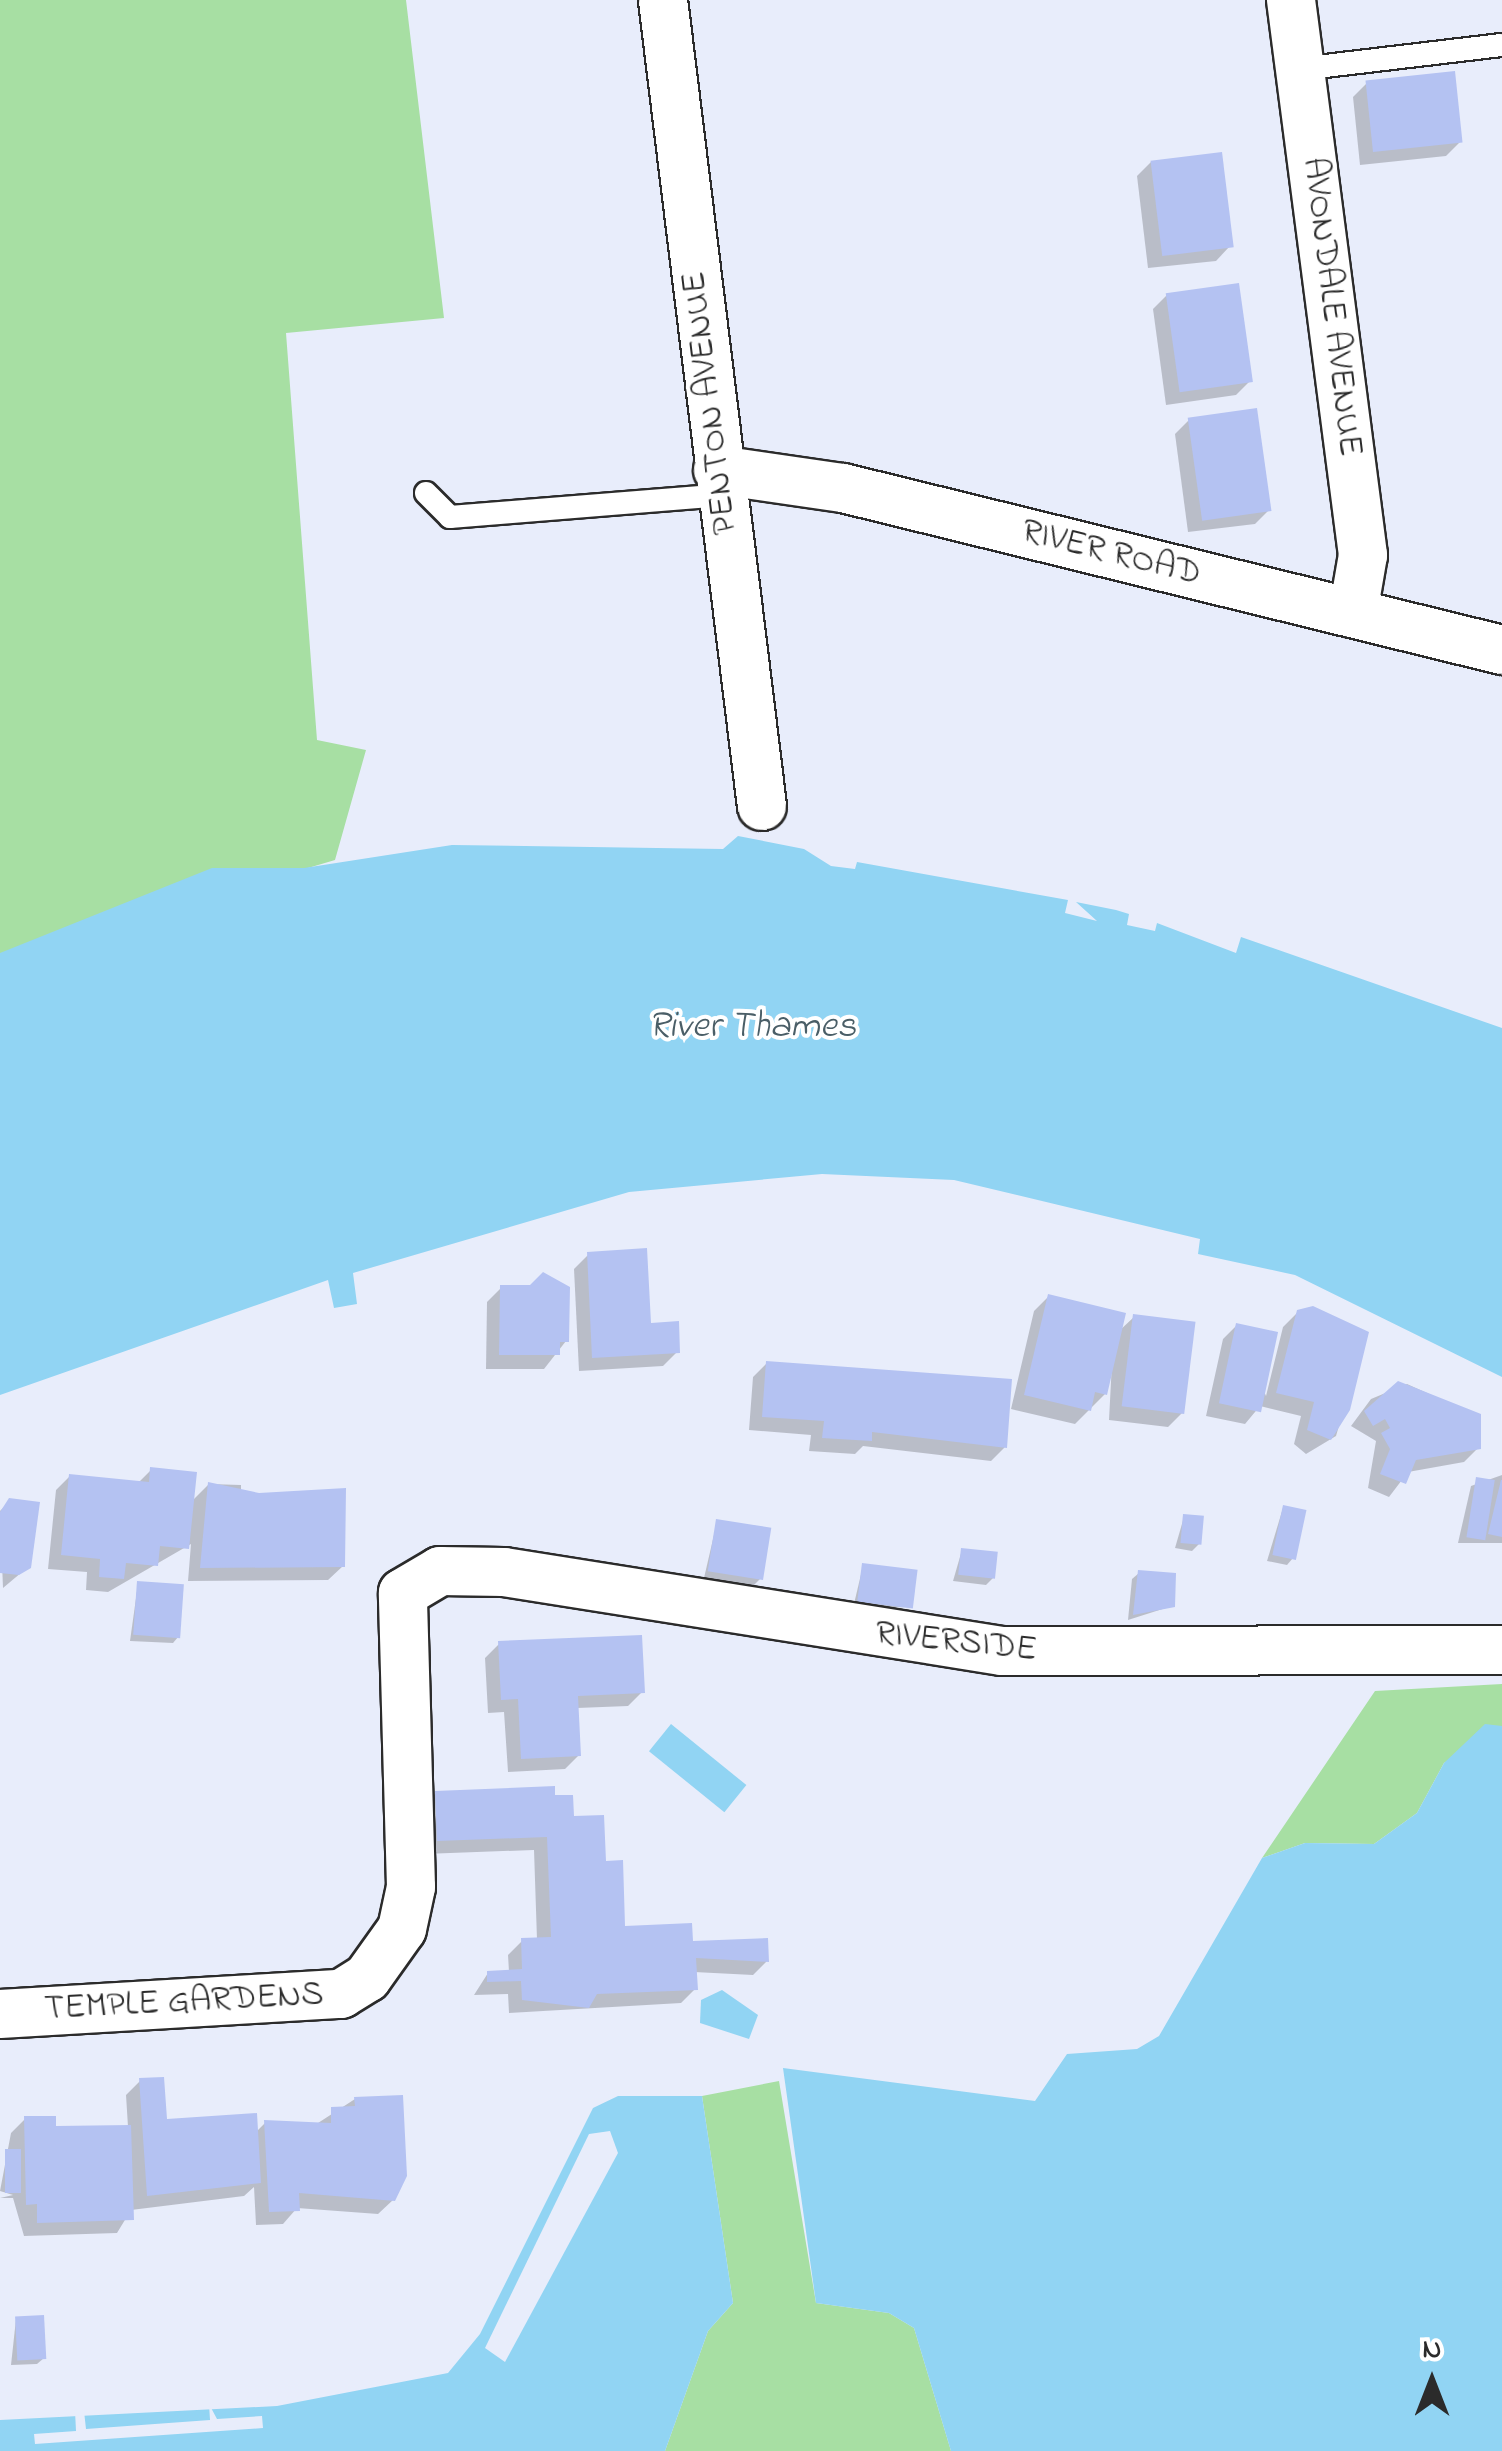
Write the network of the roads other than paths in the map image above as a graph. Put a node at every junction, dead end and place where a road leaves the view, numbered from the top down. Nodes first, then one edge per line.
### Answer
1 (663, 0) edge
2 (1290, 0) edge
3 (1502, 45) edge
4 (1300, 68) junction
5 (720, 482) junction
6 (426, 493) dead end
7 (1353, 613) junction
8 (1502, 650) edge
9 (762, 806) dead end
10 (416, 1578) joint
11 (1502, 1650) edge
12 (0, 2014) edge

1 - 5 street, PENTON AVENUE
2 - 4 street, AVONDALE AVENUE
3 - 4 lane
4 - 7 street, AVONDALE AVENUE
5 - 6 lane
5 - 7 street, RIVER ROAD
5 - 9 street, PENTON AVENUE
7 - 8 street, RIVER ROAD
10 - 11 street, RIVERSIDE
10 - 12 street, TEMPLE GARDENS

